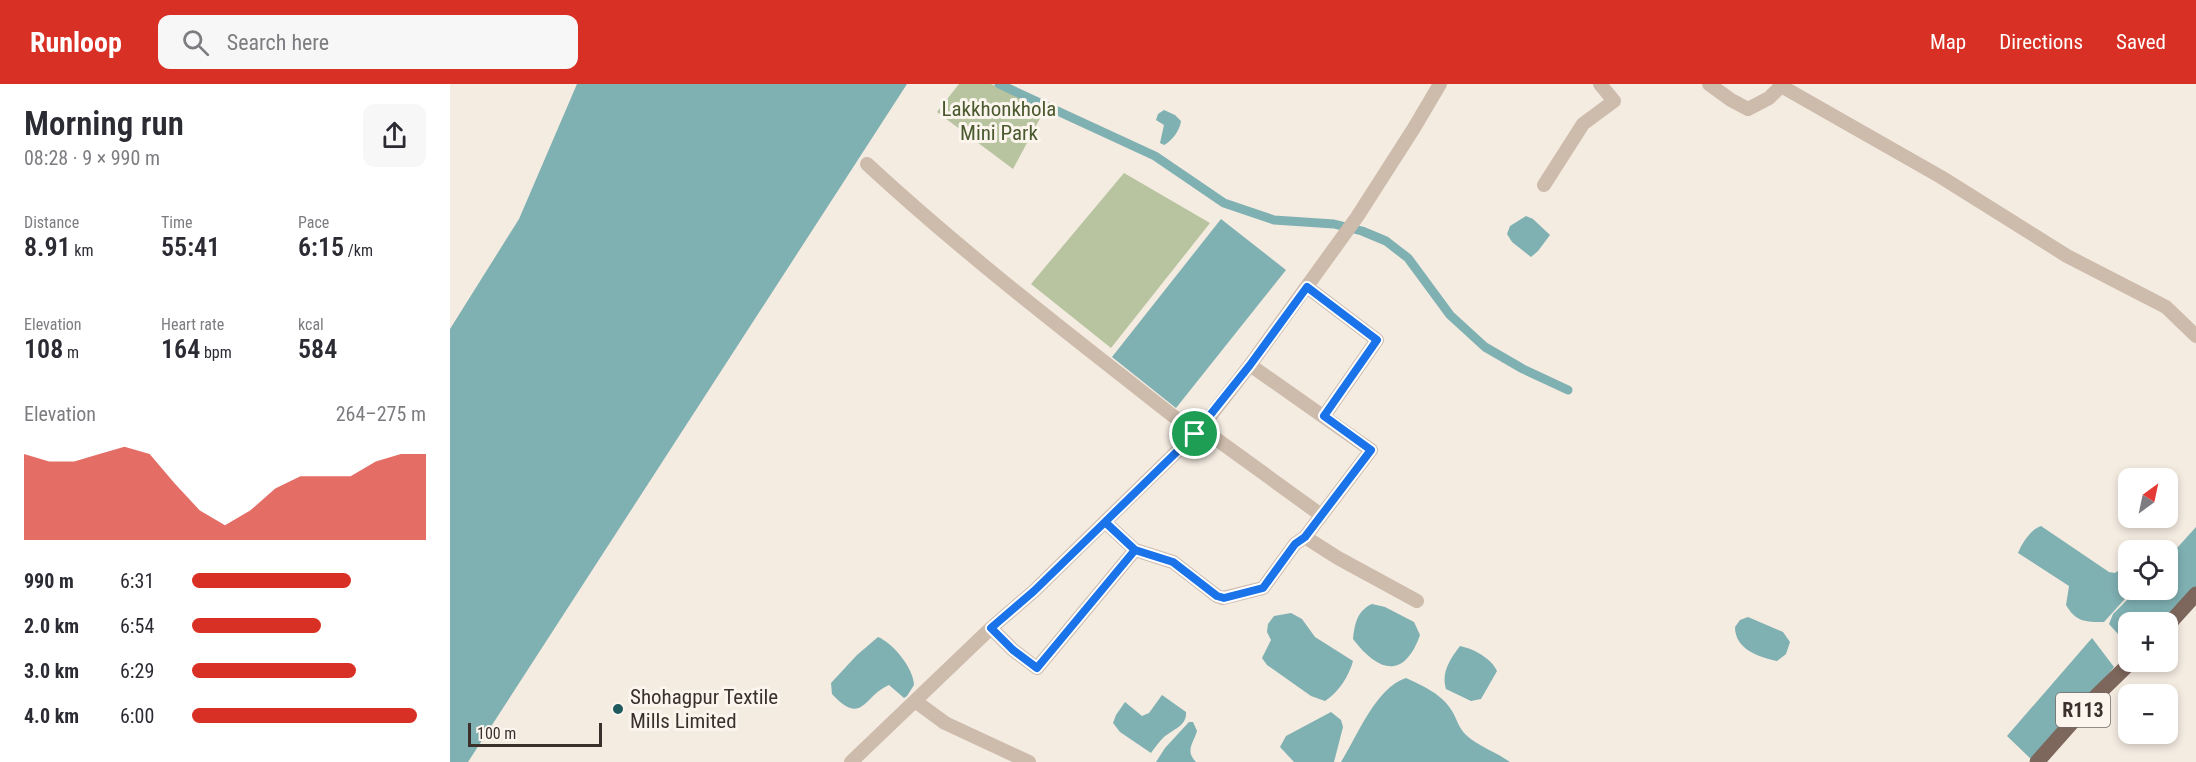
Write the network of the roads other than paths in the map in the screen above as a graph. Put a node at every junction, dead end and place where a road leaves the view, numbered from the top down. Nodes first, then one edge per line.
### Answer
1 (1440, 84) edge
2 (1600, 84) edge
3 (1709, 84) edge
4 (867, 164) dead end
5 (1544, 185) dead end
6 (1307, 287) junction
7 (2196, 336) edge
8 (1250, 365) junction
9 (1324, 416) junction
10 (1198, 431) junction
11 (1321, 515) junction
12 (1105, 522) junction
13 (1305, 537) junction
14 (1135, 550) junction
15 (2196, 594) edge
16 (1417, 601) dead end
17 (2178, 614) edge
18 (991, 628) junction
19 (2121, 672) edge
20 (915, 701) junction
21 (857, 760) edge
22 (1029, 762) edge
23 (2037, 762) edge

1 - 6 street
2 - 5 street
3 - 7 street
4 - 10 street
6 - 8 street
6 - 9 street
8 - 9 street
8 - 10 street
9 - 11 street
10 - 11 street
10 - 12 street
11 - 13 street
12 - 14 street
12 - 18 street
13 - 14 street
13 - 16 street
14 - 18 street
15 - 17 main road
18 - 20 street
19 - 23 main road, R113
20 - 21 street
20 - 22 street

